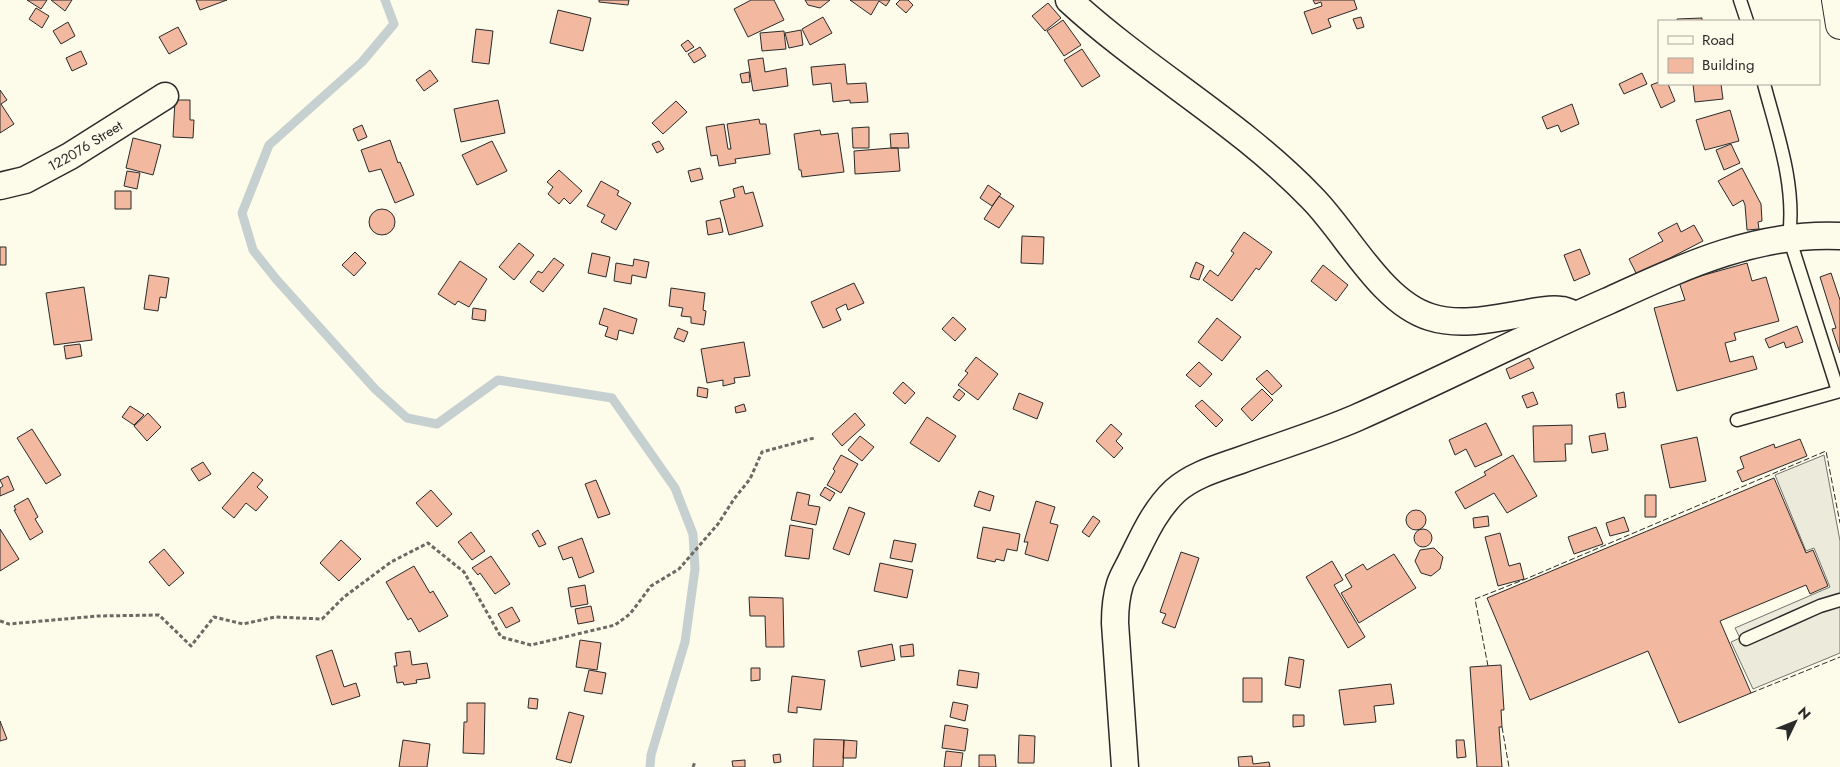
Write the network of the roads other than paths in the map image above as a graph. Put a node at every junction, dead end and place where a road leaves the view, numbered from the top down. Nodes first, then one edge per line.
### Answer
1 (1069, 0) edge
2 (1740, 0) edge
3 (1836, 0) edge
4 (1747, 20) edge
5 (1840, 24) edge
6 (1764, 85) edge
7 (165, 96) dead end
8 (0, 186) edge
9 (1840, 236) edge
10 (1789, 237) junction
11 (1575, 315) junction
12 (1839, 391) edge
13 (1738, 420) dead end
14 (1840, 600) edge
15 (1746, 638) dead end
16 (1125, 767) edge

1 - 11 street
2 - 4 lane
3 - 5 main road
6 - 10 lane
7 - 8 street, 122076 Street
9 - 10 street
10 - 11 street
10 - 12 lane
11 - 16 street
12 - 13 lane
14 - 15 lane

